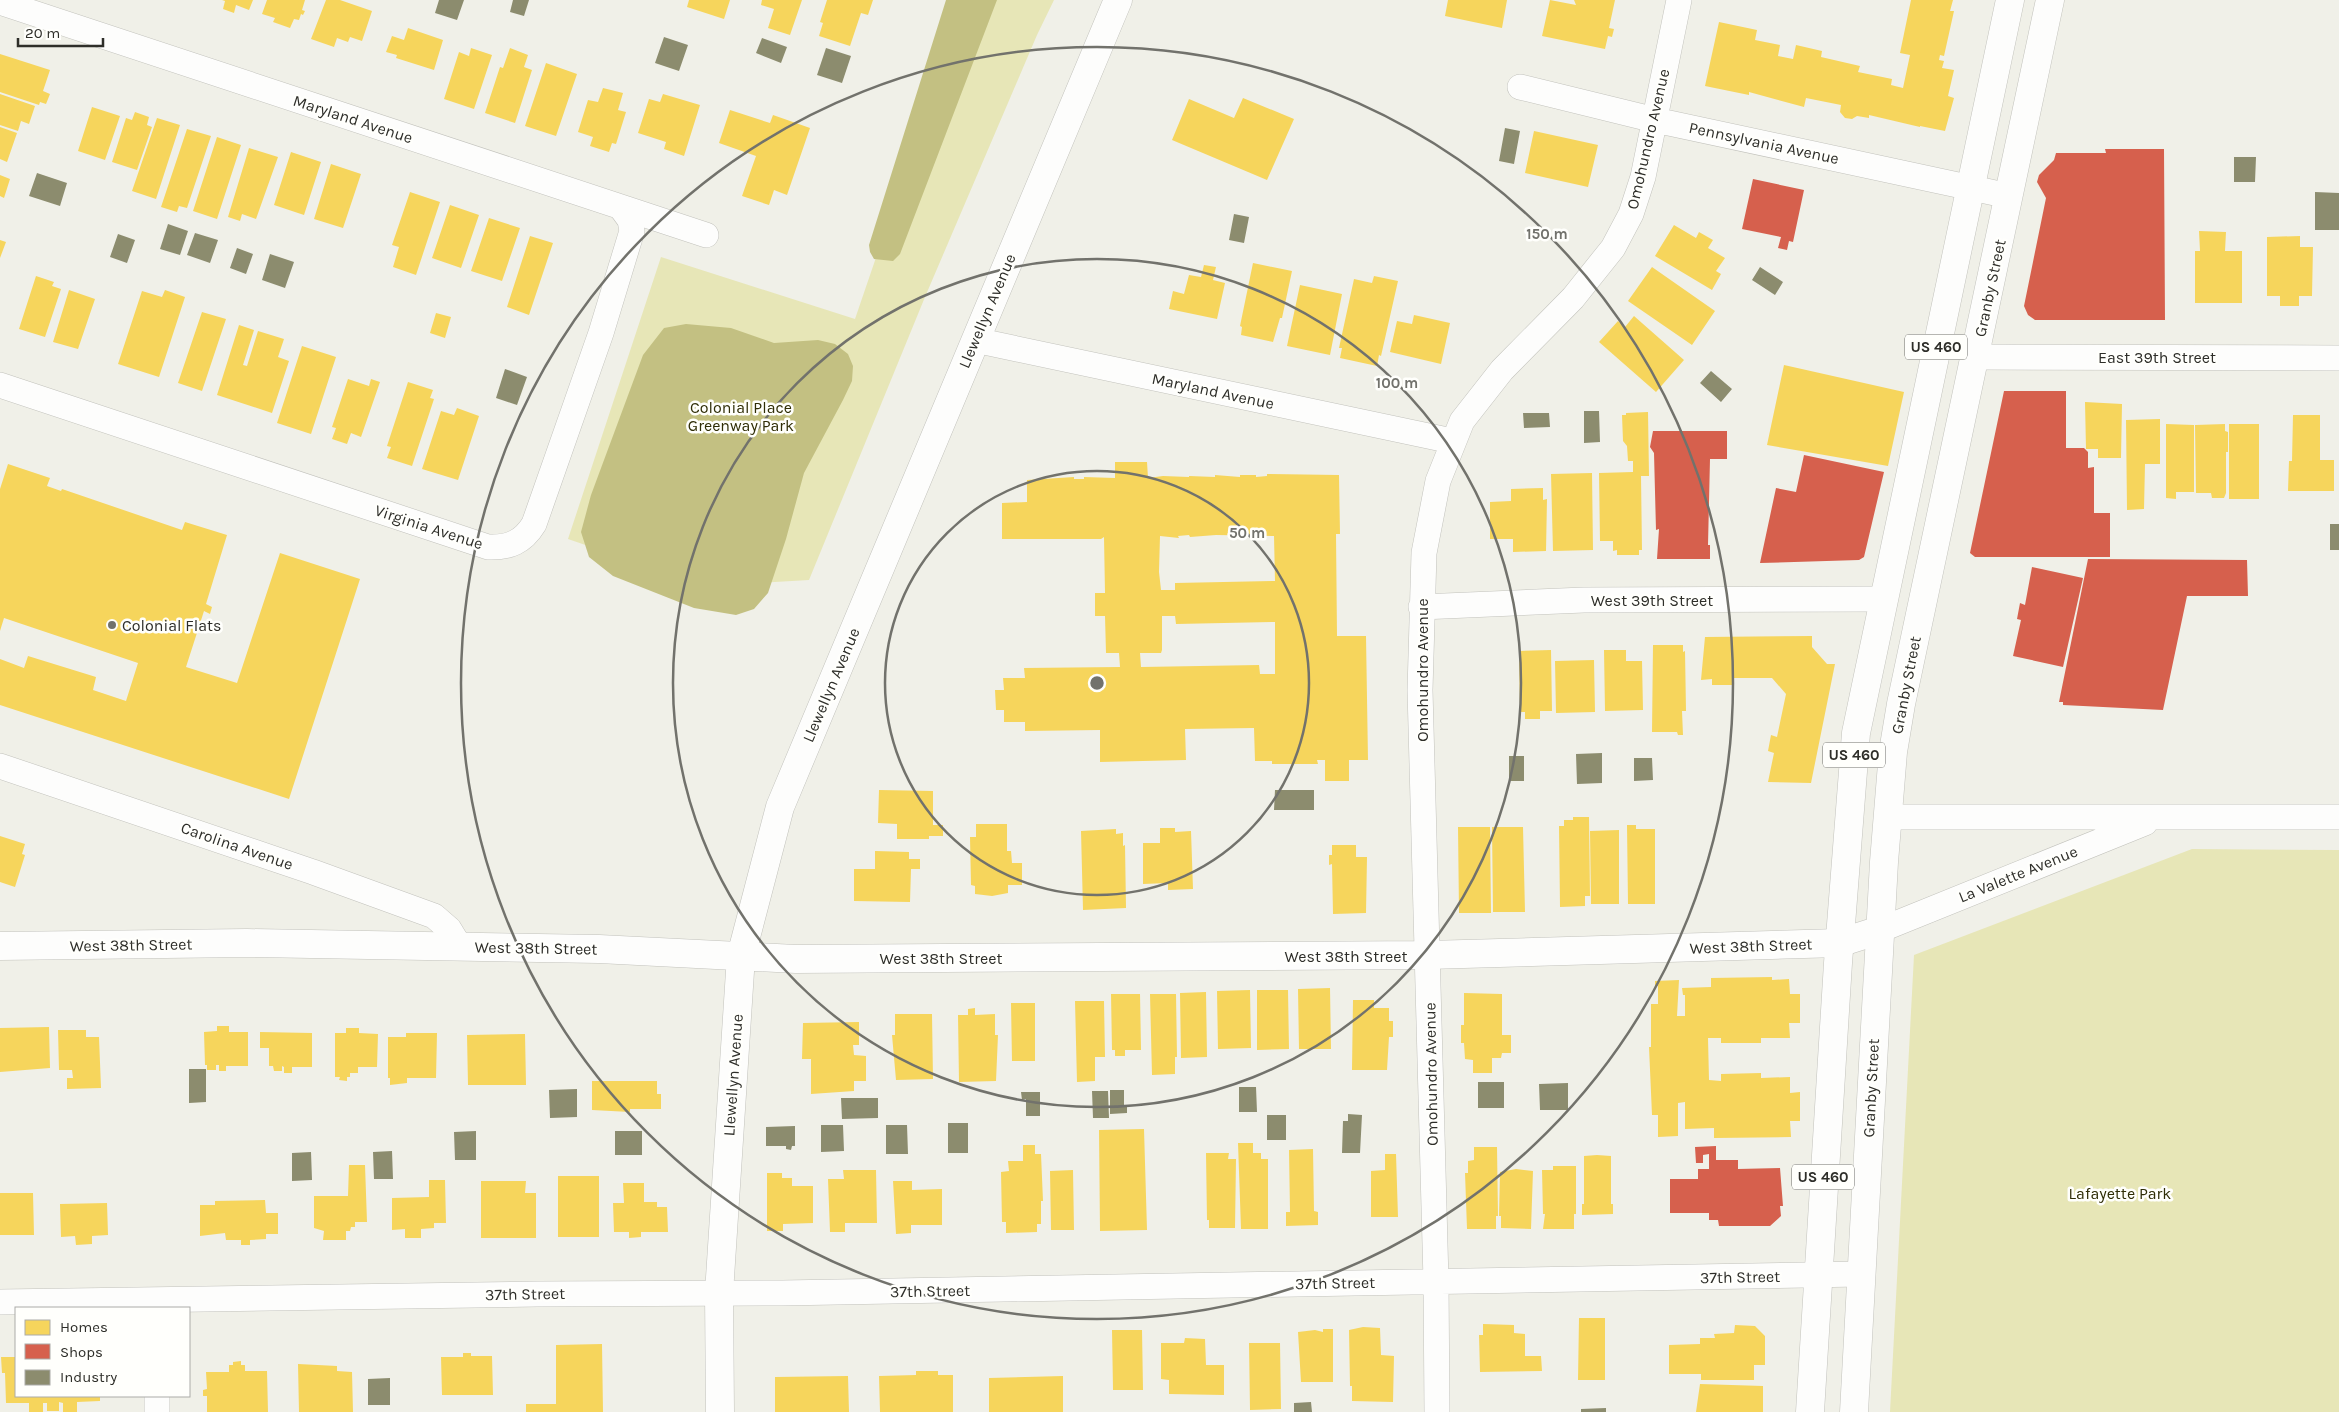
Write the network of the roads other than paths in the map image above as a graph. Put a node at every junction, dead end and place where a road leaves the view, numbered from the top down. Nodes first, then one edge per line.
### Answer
1 (1118, 0) edge
2 (1680, 0) edge
3 (2010, 0) edge
4 (2050, 0) edge
5 (0, 2) edge
6 (1520, 87) dead end
7 (1655, 120) junction
8 (1970, 188) junction
9 (2009, 196) junction
10 (622, 209) junction
11 (706, 235) dead end
12 (975, 340) junction
13 (1975, 356) junction
14 (2339, 358) edge
15 (0, 385) edge
16 (1452, 441) junction
17 (1884, 599) junction
18 (1421, 607) junction
19 (0, 766) edge
20 (1887, 817) junction
21 (2339, 817) edge
22 (2157, 818) junction
23 (1880, 930) junction
24 (1839, 943) junction
25 (0, 946) edge
26 (460, 947) junction
27 (741, 956) junction
28 (1428, 956) junction
29 (1860, 1274) junction
30 (1817, 1276) junction
31 (1436, 1281) junction
32 (719, 1293) junction
33 (0, 1302) edge
34 (155, 1304) edge
35 (156, 1397) edge
36 (157, 1412) edge
37 (720, 1412) edge
38 (1437, 1412) edge
39 (1810, 1412) edge
40 (1854, 1412) edge

1 - 12 main road, Llewellyn Avenue
2 - 7 street, Omohundro Avenue
3 - 8 main road, US 460
4 - 9 main road, Granby Street / US 460
5 - 10 street, Maryland Avenue
6 - 7 street, Pennsylvania Avenue
7 - 8 street, Pennsylvania Avenue
7 - 16 street, Omohundro Avenue
8 - 9 street, Pennsylvania Avenue
8 - 17 main road, US 460
9 - 13 main road, Granby Street / US 460
10 - 11 street, Maryland Avenue
10 - 15 street, Virginia Avenue
12 - 16 street, Maryland Avenue
12 - 27 main road, Llewellyn Avenue
13 - 14 street, East 39th Street
13 - 20 main road, Granby Street / US 460
16 - 18 street, Omohundro Avenue
17 - 18 street, West 39th Street
17 - 24 main road, US 460
18 - 28 street, Omohundro Avenue
19 - 26 street, Carolina Avenue
20 - 22 street, La Valette Avenue
20 - 23 main road, Granby Street / US 460
21 - 22 street, La Valette Avenue
22 - 23 street, La Valette Avenue
23 - 24 main road, West 38th Street
23 - 29 main road, Granby Street / US 460
24 - 28 main road, West 38th Street
24 - 30 main road, US 460
25 - 26 main road, West 38th Street
26 - 27 main road, West 38th Street
27 - 28 main road, West 38th Street
27 - 32 main road, Llewellyn Avenue
28 - 31 street, Omohundro Avenue
29 - 30 street, 37th Street
29 - 40 main road, Granby Street / US 460
30 - 31 street, 37th Street
30 - 39 main road, US 460
31 - 32 street, 37th Street
31 - 38 street, Omohundro Avenue
32 - 34 street, 37th Street
32 - 37 main road, Llewellyn Avenue
33 - 34 street, 37th Street
35 - 36 street

